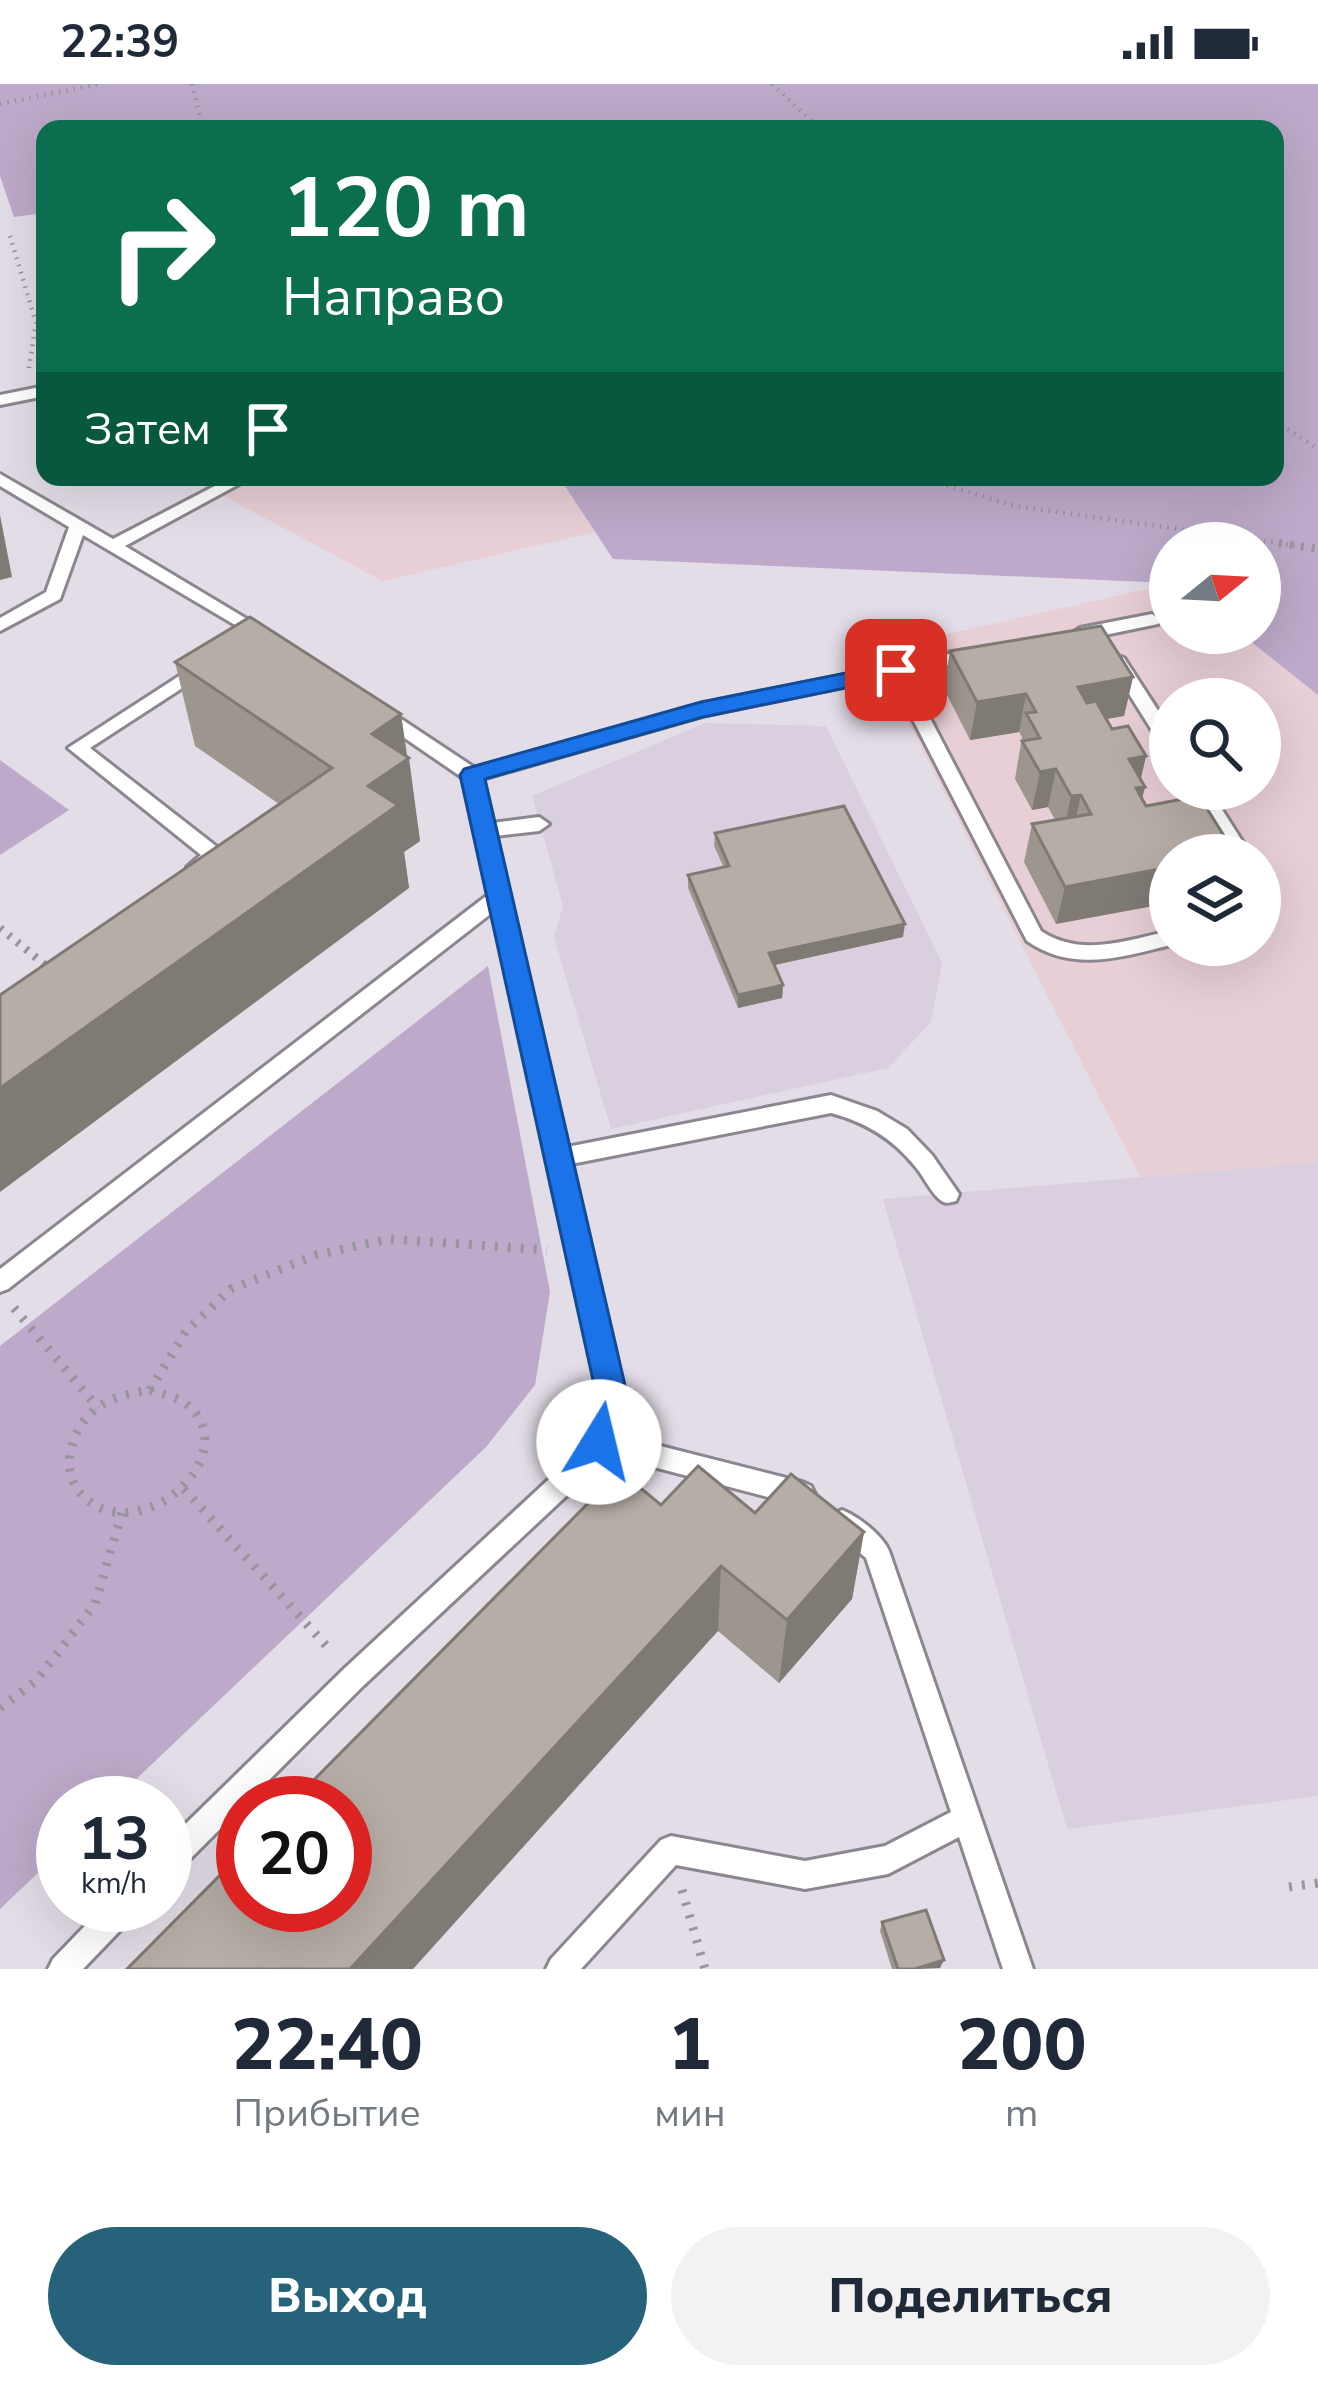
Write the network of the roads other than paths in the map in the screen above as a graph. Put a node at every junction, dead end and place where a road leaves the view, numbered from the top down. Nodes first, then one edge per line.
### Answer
1 (36, 393) edge
2 (0, 400) edge
3 (1, 478) edge
4 (227, 486) edge
5 (78, 524) junction
6 (114, 545) junction
7 (1149, 621) edge
8 (0, 625) edge
9 (1098, 631) junction
10 (258, 632) junction
11 (1053, 640) edge
12 (238, 644) edge
13 (277, 644) edge
14 (986, 653) edge
15 (218, 657) edge
16 (896, 670) junction
17 (352, 694) edge
18 (1149, 711) edge
19 (472, 775) junction
20 (539, 824) dead end
21 (485, 831) junction
22 (178, 881) edge
23 (500, 896) junction
24 (1149, 942) edge
25 (558, 1158) junction
26 (948, 1194) dead end
27 (0, 1282) edge
28 (599, 1442) junction
29 (967, 1817) junction
30 (192, 1837) edge
31 (99, 1932) edge
32 (63, 1969) edge
33 (561, 1969) edge
34 (1018, 1969) edge

1 - 2 lane
3 - 5 lane
4 - 6 lane
5 - 6 lane
5 - 8 lane
6 - 10 lane
7 - 9 lane
9 - 11 lane
9 - 18 lane
10 - 12 lane
10 - 13 lane
14 - 16 lane
15 - 22 lane
16 - 19 lane
16 - 24 lane
17 - 19 lane
19 - 21 lane
20 - 21 lane
21 - 23 lane
23 - 25 lane
23 - 27 lane
25 - 26 lane
25 - 28 lane
28 - 29 lane
28 - 30 lane
29 - 33 lane
29 - 34 lane
31 - 32 lane

